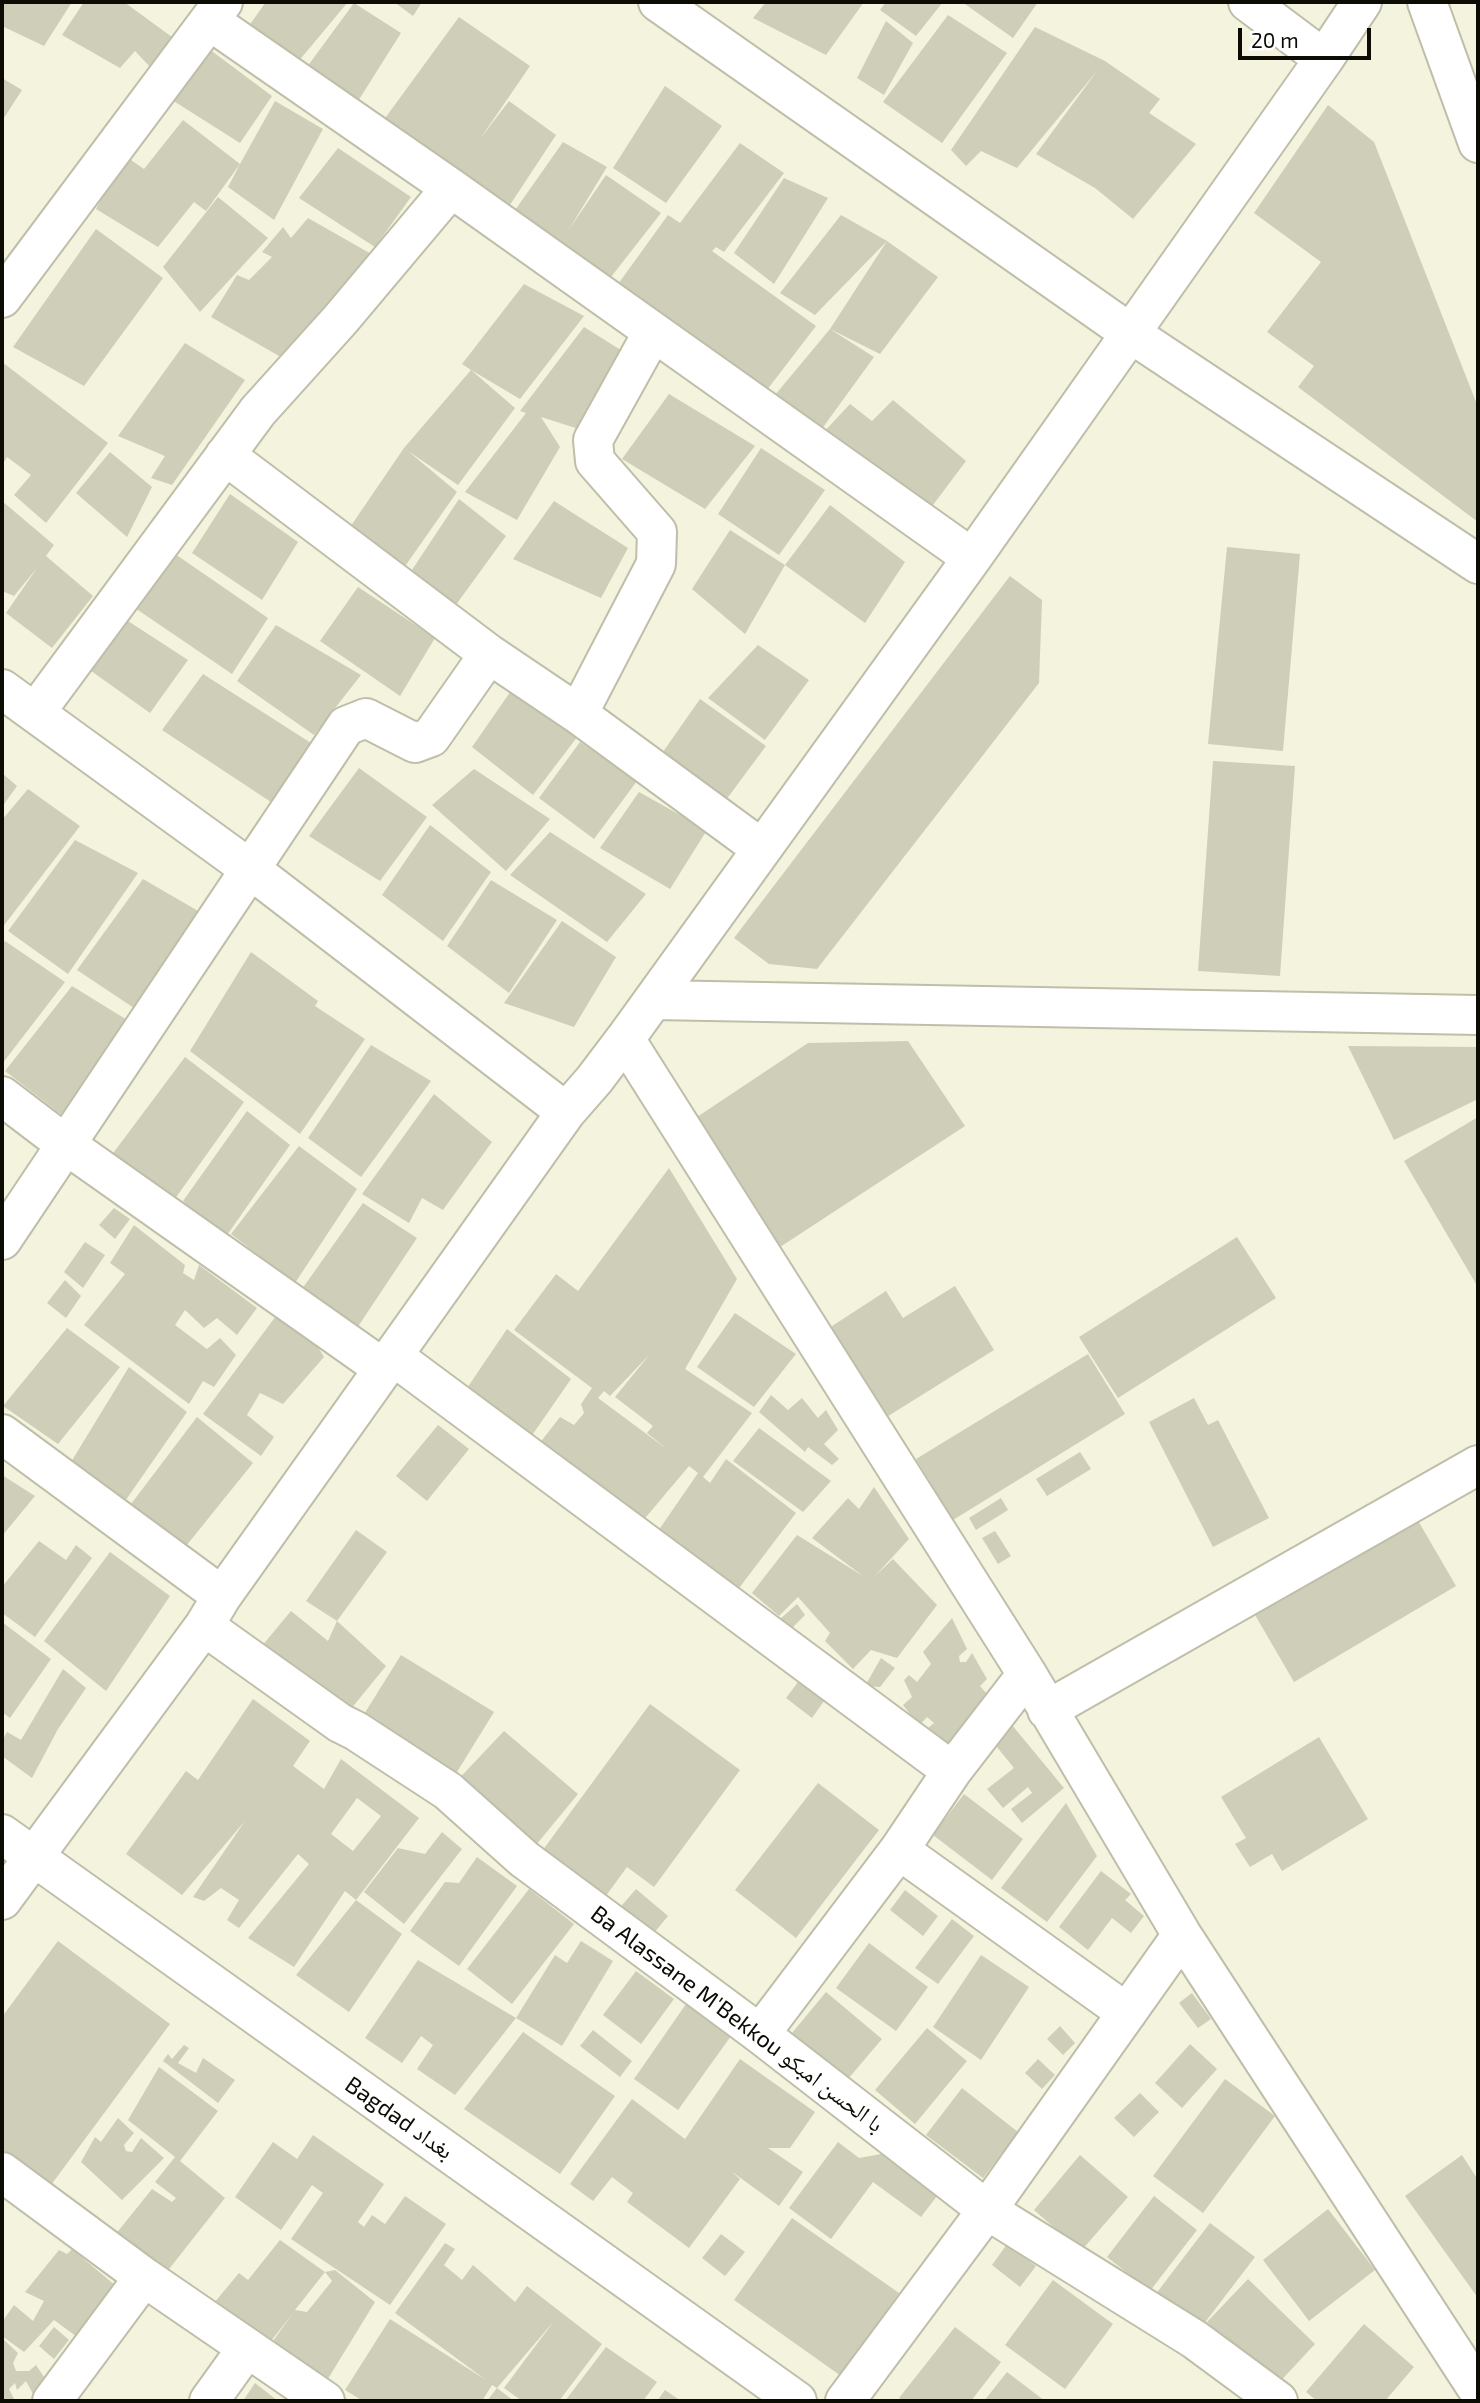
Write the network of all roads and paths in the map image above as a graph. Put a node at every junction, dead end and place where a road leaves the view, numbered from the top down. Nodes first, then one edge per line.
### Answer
1 (657, 2) edge
2 (1248, 2) edge
3 (1362, 2) edge
4 (1427, 2) edge
5 (216, 11) edge
6 (1324, 59) junction
7 (1478, 143) edge
8 (450, 188) junction
9 (2, 298) edge
10 (653, 332) junction
11 (1130, 333) junction
12 (225, 456) junction
13 (972, 558) junction
14 (1478, 564) edge
15 (489, 654) junction
16 (2, 688) edge
17 (36, 713) junction
18 (578, 714) junction
19 (762, 849) junction
20 (250, 869) junction
21 (654, 1000) junction
22 (1478, 1015) edge
23 (625, 1039) junction
24 (2, 1096) edge
25 (566, 1112) junction
26 (65, 1144) junction
27 (2, 1240) edge
28 (388, 1363) junction
29 (2, 1434) edge
30 (1478, 1465) edge
31 (213, 1611) junction
32 (1027, 1674) junction
33 (1047, 1710) junction
34 (952, 1771) junction
35 (2, 1834) edge
36 (899, 1850) junction
37 (32, 1856) junction
38 (2, 1900) edge
39 (1182, 1935) junction
40 (1127, 2013) junction
41 (760, 2034) junction
42 (2, 2172) edge
43 (987, 2210) junction
44 (144, 2277) junction
45 (247, 2348) junction
46 (1478, 2390) edge
47 (52, 2401) edge
48 (209, 2401) edge
49 (325, 2401) edge
50 (797, 2401) edge
51 (845, 2401) edge
52 (1278, 2401) edge

1 - 11 street
2 - 6 street
3 - 6 street
4 - 7 street
5 - 8 street
5 - 9 street
6 - 11 street
8 - 10 street
8 - 12 street
10 - 13 street
10 - 18 street
11 - 13 street
11 - 14 street
12 - 15 street
12 - 17 street
13 - 19 street
15 - 18 street
15 - 20 street
16 - 17 street
17 - 20 street
18 - 19 street
19 - 21 street
20 - 25 street
20 - 26 street
21 - 22 street
21 - 23 street
23 - 25 street
23 - 32 street
24 - 26 street
25 - 28 street
26 - 27 street
26 - 28 street
28 - 31 street
28 - 34 street
29 - 31 street, Ba Alassane M'Bekkou با الحسن امبكو
30 - 33 street
31 - 37 street
31 - 41 street, Ba Alassane M'Bekkou با الحسن امبكو
32 - 33 street
32 - 34 street
33 - 39 street
34 - 36 street
35 - 37 street, Bagdad بغداد
36 - 40 street
36 - 41 street
37 - 38 street
37 - 50 street, Bagdad بغداد
39 - 40 street
39 - 46 street
40 - 43 street
41 - 43 street, Ba Alassane M'Bekkou با الحسن امبكو
42 - 44 street
43 - 51 street
43 - 52 street, Ba Alassane M'Bekkou با الحسن امبكو
44 - 45 street
44 - 47 street
45 - 48 street
45 - 49 street

